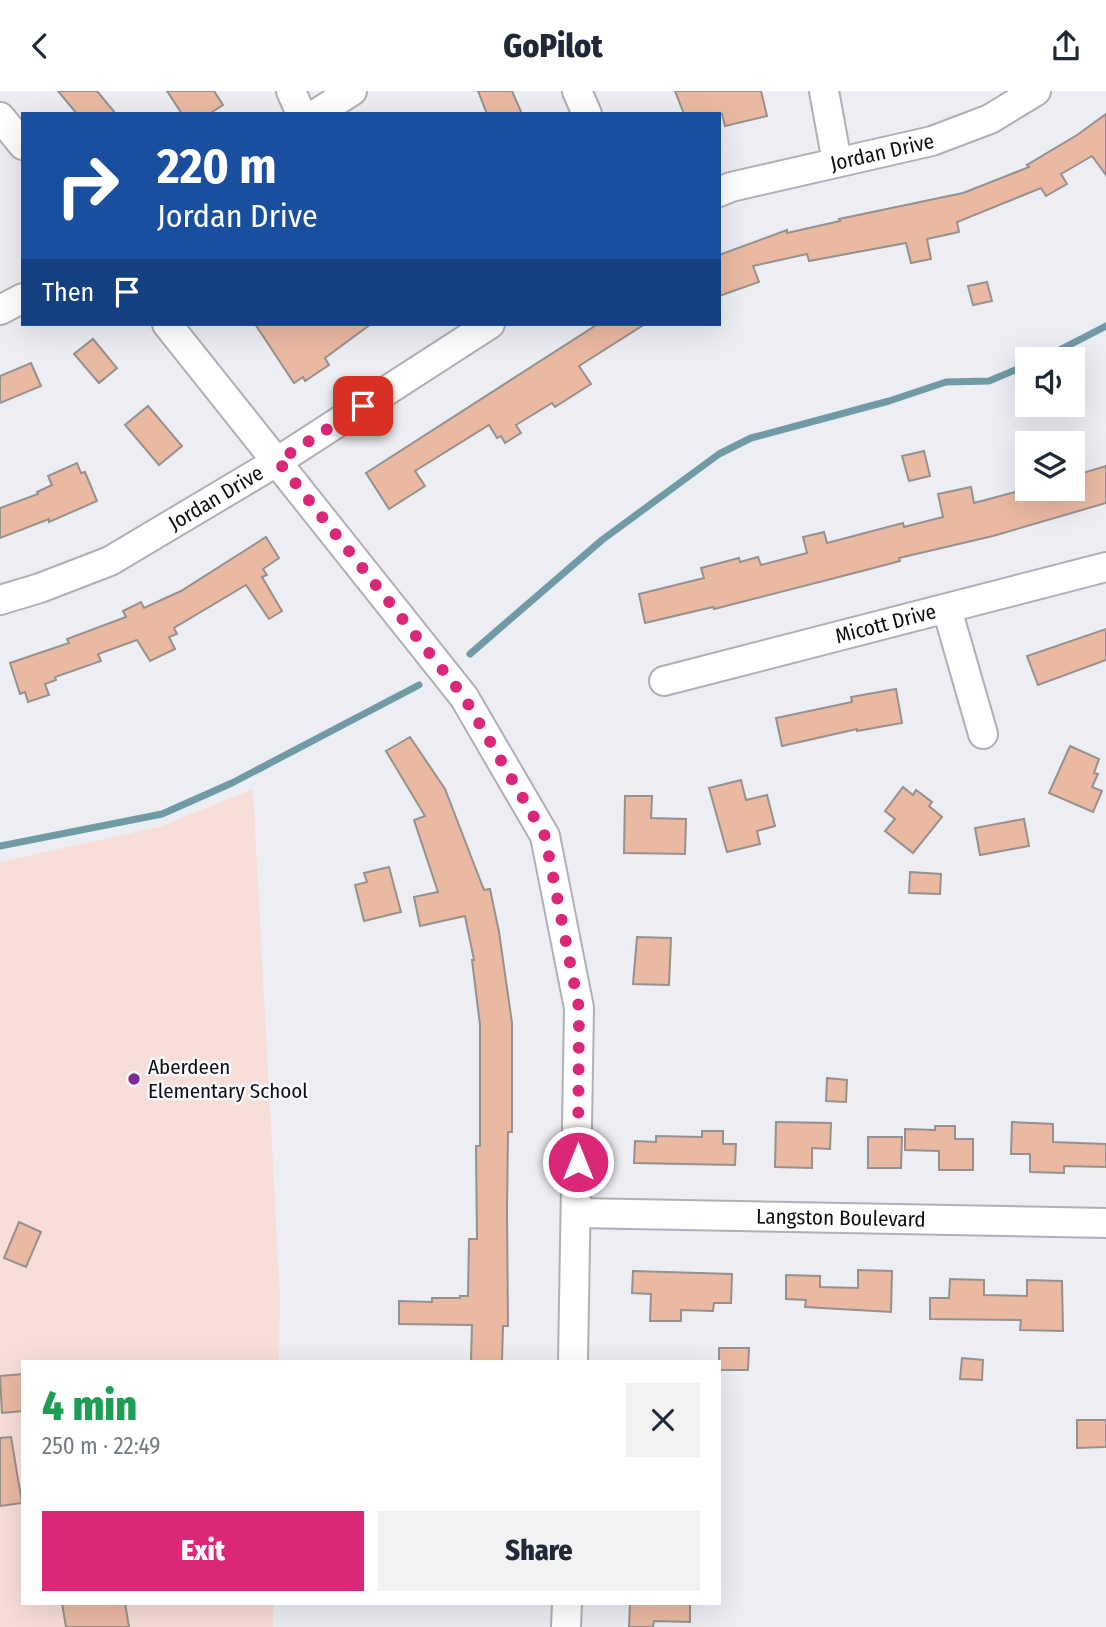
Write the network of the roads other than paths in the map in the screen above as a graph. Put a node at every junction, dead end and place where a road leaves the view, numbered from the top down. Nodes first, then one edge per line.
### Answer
1 (291, 91) edge
2 (352, 91) edge
3 (577, 91) edge
4 (824, 91) edge
5 (1036, 91) edge
6 (300, 112) edge
7 (319, 112) edge
8 (586, 112) edge
9 (0, 117) edge
10 (21, 143) edge
11 (837, 162) junction
12 (721, 192) edge
13 (21, 299) edge
14 (0, 310) edge
15 (169, 326) edge
16 (487, 326) edge
17 (278, 461) junction
18 (1106, 567) edge
19 (0, 600) edge
20 (947, 609) junction
21 (664, 681) dead end
22 (983, 734) dead end
23 (577, 1213) junction
24 (1106, 1223) edge
25 (573, 1360) edge
26 (567, 1605) edge
27 (566, 1627) edge

1 - 6 street
2 - 7 street
3 - 8 street
4 - 11 street
5 - 11 street, Jordan Drive
9 - 10 street
11 - 12 street, Jordan Drive
13 - 14 street
15 - 17 street
16 - 17 street, Jordan Drive
17 - 19 street, Jordan Drive
17 - 23 street
18 - 20 street, Micott Drive
20 - 21 street, Micott Drive
20 - 22 street
23 - 24 street, Langston Boulevard
23 - 25 street
26 - 27 street

